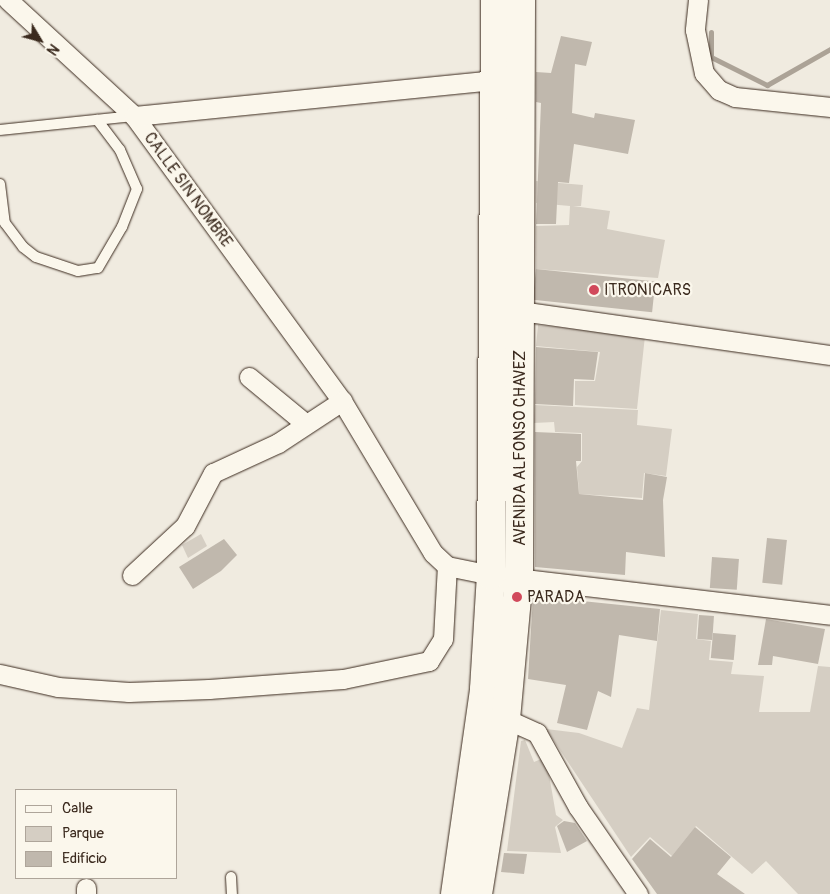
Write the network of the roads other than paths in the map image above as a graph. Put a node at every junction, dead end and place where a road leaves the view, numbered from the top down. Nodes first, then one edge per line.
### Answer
1 (8, 0) edge
2 (495, 0) edge
3 (521, 0) edge
4 (698, 0) edge
5 (521, 78) junction
6 (492, 79) junction
7 (830, 107) edge
8 (134, 116) junction
9 (97, 120) junction
10 (0, 130) edge
11 (0, 184) edge
12 (520, 311) junction
13 (830, 356) edge
14 (248, 377) dead end
15 (342, 401) junction
16 (306, 424) junction
17 (446, 566) junction
18 (132, 575) dead end
19 (491, 575) junction
20 (518, 577) junction
21 (830, 614) edge
22 (0, 674) edge
23 (506, 719) junction
24 (231, 877) dead end
25 (232, 894) edge
26 (455, 894) edge
27 (478, 894) edge
28 (638, 894) edge

1 - 8 street, CALLE SIN NOMBRE
2 - 6 main road, AVENIDA ALFONSO CHAVEZ
3 - 5 main road, AVENIDA ALFONSO CHAVEZ
4 - 7 street
5 - 6 street
5 - 12 main road, AVENIDA ALFONSO CHAVEZ
6 - 8 street
6 - 19 main road, AVENIDA ALFONSO CHAVEZ
8 - 9 lane
8 - 15 street, CALLE SIN NOMBRE
9 - 10 lane
9 - 11 lane
12 - 13 street
12 - 20 main road, AVENIDA ALFONSO CHAVEZ
14 - 16 street
15 - 16 street
15 - 17 street, CALLE SIN NOMBRE
16 - 18 street
17 - 19 street
17 - 22 street
19 - 20 street
19 - 26 main road, AVENIDA ALFONSO CHAVEZ
20 - 21 street
20 - 23 main road, AVENIDA ALFONSO CHAVEZ
23 - 27 main road, AVENIDA ALFONSO CHAVEZ
23 - 28 street
24 - 25 lane

